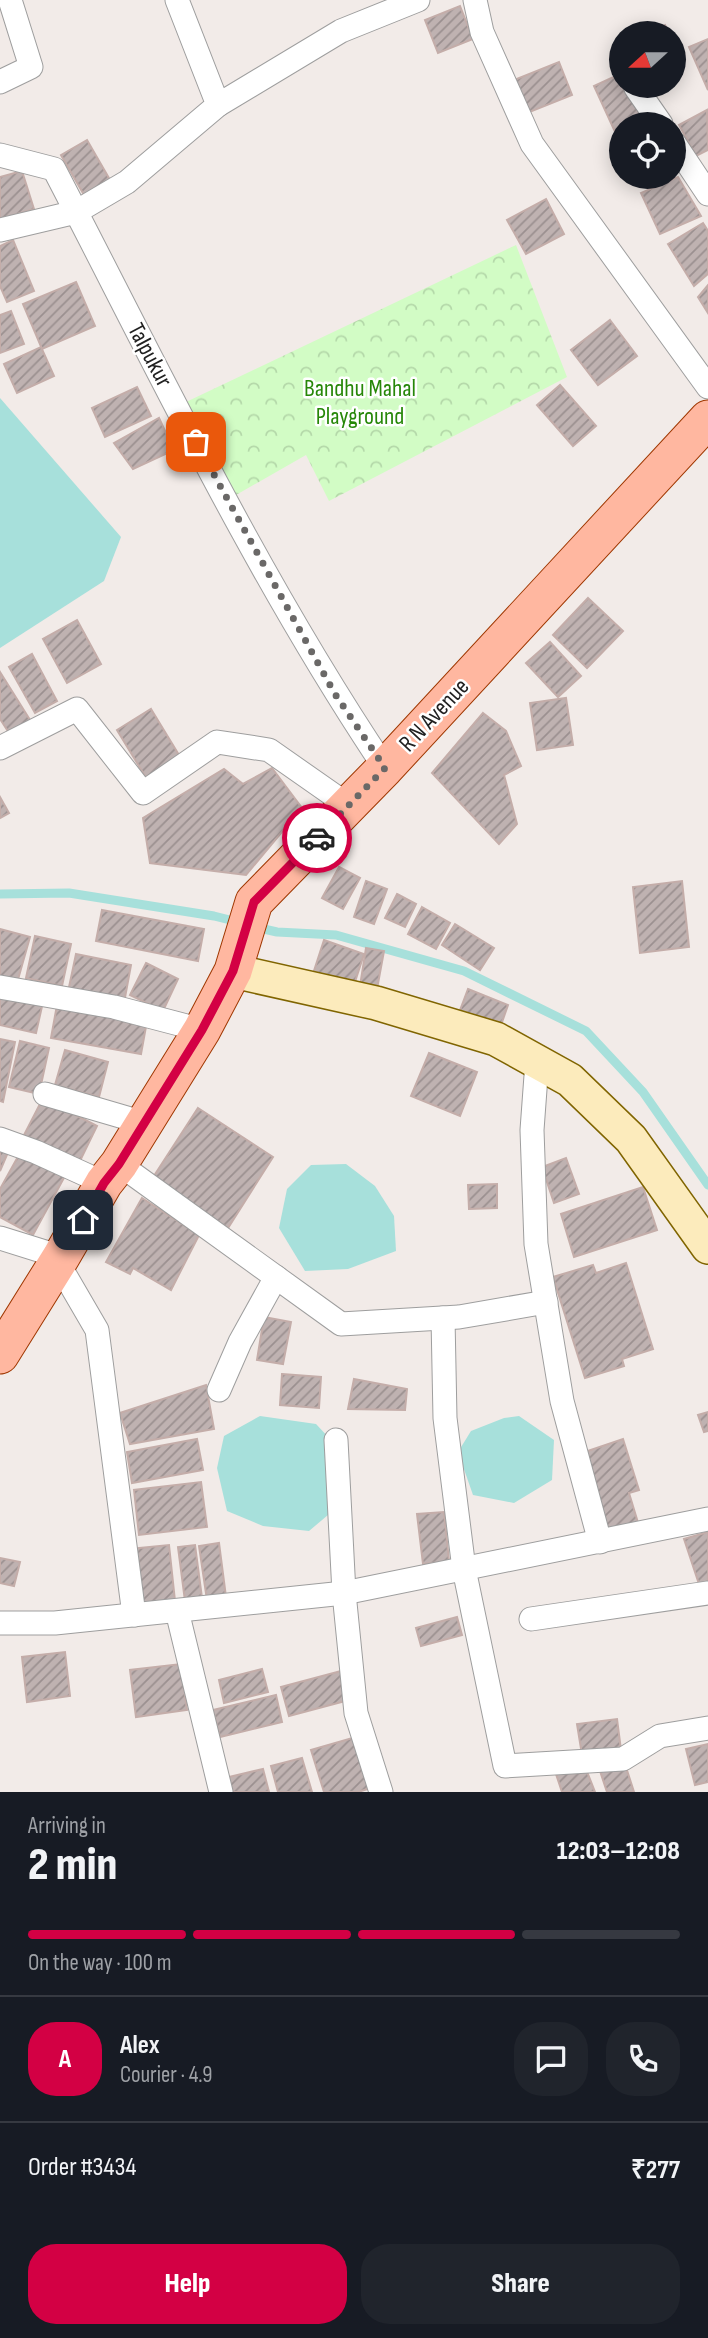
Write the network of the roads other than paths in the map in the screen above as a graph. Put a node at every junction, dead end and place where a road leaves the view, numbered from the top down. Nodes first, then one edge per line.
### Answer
1 (10, 0) edge
2 (177, 0) edge
3 (418, 0) edge
4 (475, 0) edge
5 (0, 82) edge
6 (218, 104) junction
7 (0, 155) edge
8 (686, 162) edge
9 (708, 194) edge
10 (76, 212) junction
11 (0, 230) edge
12 (708, 387) edge
13 (708, 419) edge
14 (0, 748) edge
15 (385, 768) junction
16 (349, 806) junction
17 (238, 956) junction
18 (0, 988) edge
19 (202, 1030) junction
20 (537, 1062) junction
21 (45, 1094) dead end
22 (144, 1123) junction
23 (0, 1139) edge
24 (112, 1173) junction
25 (0, 1238) edge
26 (708, 1247) edge
27 (59, 1260) junction
28 (276, 1277) junction
29 (546, 1302) junction
30 (443, 1318) junction
31 (4, 1340) edge
32 (219, 1390) dead end
33 (336, 1440) dead end
34 (708, 1519) edge
35 (600, 1542) junction
36 (464, 1569) junction
37 (344, 1592) junction
38 (708, 1593) edge
39 (177, 1611) junction
40 (134, 1615) junction
41 (531, 1619) dead end
42 (0, 1623) edge
43 (708, 1728) edge
44 (220, 1792) edge
45 (381, 1792) edge

1 - 5 street
2 - 6 street
3 - 6 street
4 - 12 street
6 - 10 street
7 - 10 street, Talpukur
8 - 9 street
10 - 11 street
10 - 15 street, Talpukur
13 - 15 main road, R N Avenue
14 - 16 street
15 - 16 main road, R N Avenue
16 - 17 main road, R N Avenue
17 - 19 main road, R N Avenue
17 - 20 street
18 - 19 street
19 - 22 main road, R N Avenue
20 - 26 street
20 - 29 street
21 - 22 street
22 - 24 main road, R N Avenue
23 - 24 street
24 - 27 main road, R N Avenue
24 - 28 street
25 - 27 street
27 - 31 main road, R N Avenue
27 - 40 street
28 - 30 street
28 - 32 street
29 - 30 street
29 - 35 street
30 - 36 street
33 - 37 street
34 - 35 street
35 - 36 street
36 - 37 street
36 - 43 street
37 - 39 street
37 - 45 street
38 - 41 street
39 - 40 street
39 - 44 street
40 - 42 street

